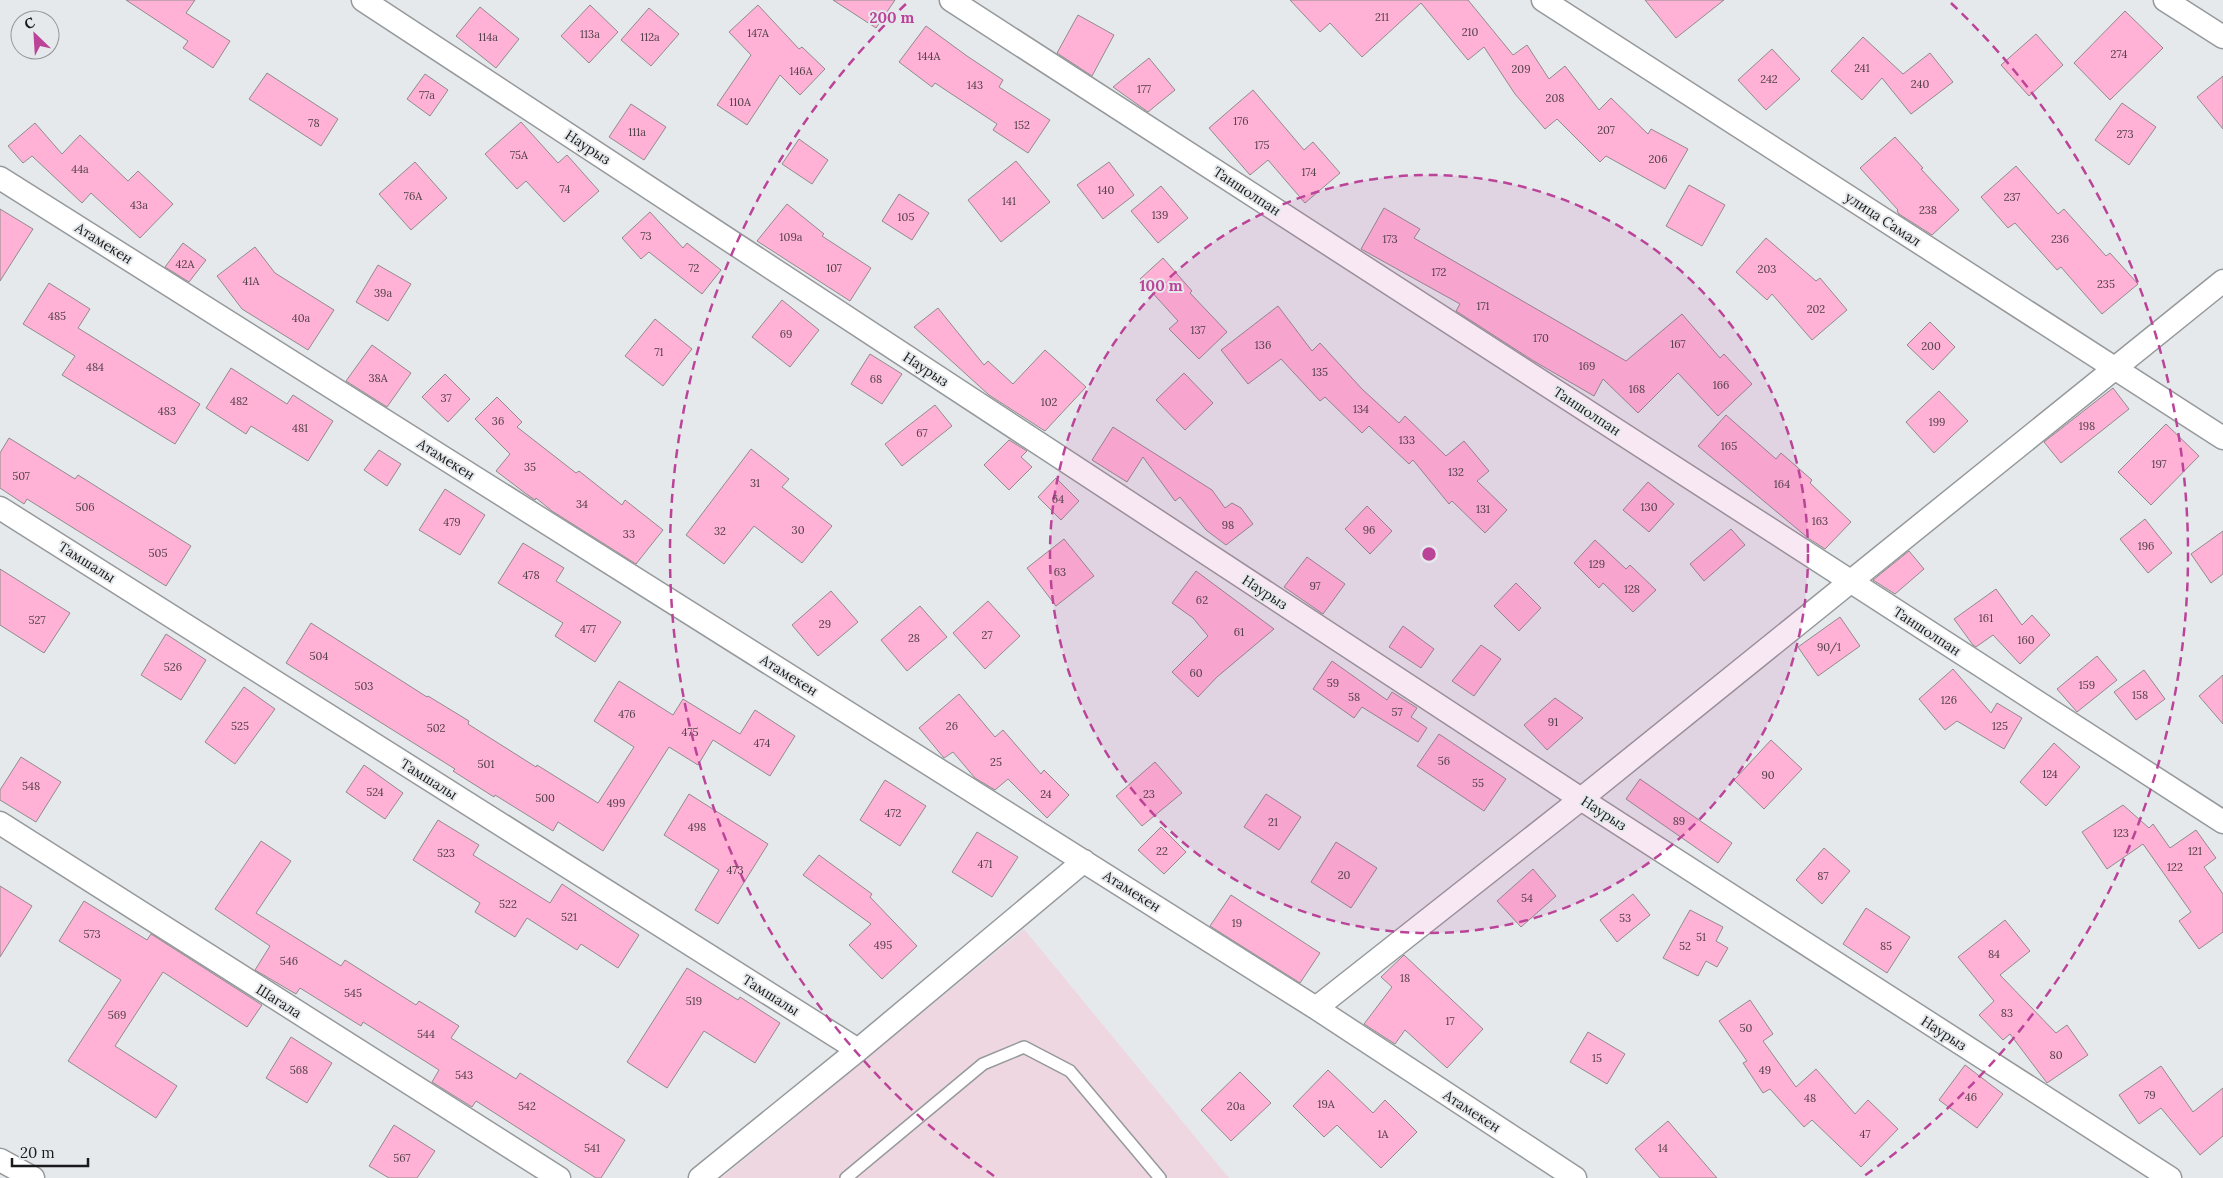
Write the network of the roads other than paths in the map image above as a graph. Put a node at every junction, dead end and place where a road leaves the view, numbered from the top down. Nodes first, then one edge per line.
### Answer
1 (363, 0) edge
2 (951, 0) edge
3 (1543, 0) edge
4 (2165, 0) edge
5 (2223, 37) edge
6 (0, 178) edge
7 (2223, 281) edge
8 (2115, 369) junction
9 (2223, 438) edge
10 (0, 508) edge
11 (1850, 582) junction
12 (1582, 799) junction
13 (2223, 822) edge
14 (0, 823) edge
15 (1084, 861) junction
16 (1316, 1008) junction
17 (858, 1050) junction
18 (0, 1160) edge
19 (33, 1178) edge
20 (559, 1178) edge
21 (700, 1178) edge
22 (846, 1178) edge
23 (1160, 1178) edge
24 (1575, 1178) edge
25 (2170, 1178) edge

1 - 12 street, Наурыз
2 - 11 street, Таншолпан
3 - 8 street, улица Самал
4 - 5 street
6 - 15 street, Атамекен
7 - 8 street
8 - 9 street, улица Самал
8 - 11 street
10 - 17 street, Тамшалы
11 - 12 street
11 - 13 street, Таншолпан
12 - 16 street
12 - 25 street, Наурыз
14 - 20 street, Шагала
15 - 16 street, Атамекен
15 - 17 street
16 - 24 street, Атамекен
17 - 21 street
18 - 19 street
22 - 23 lane

